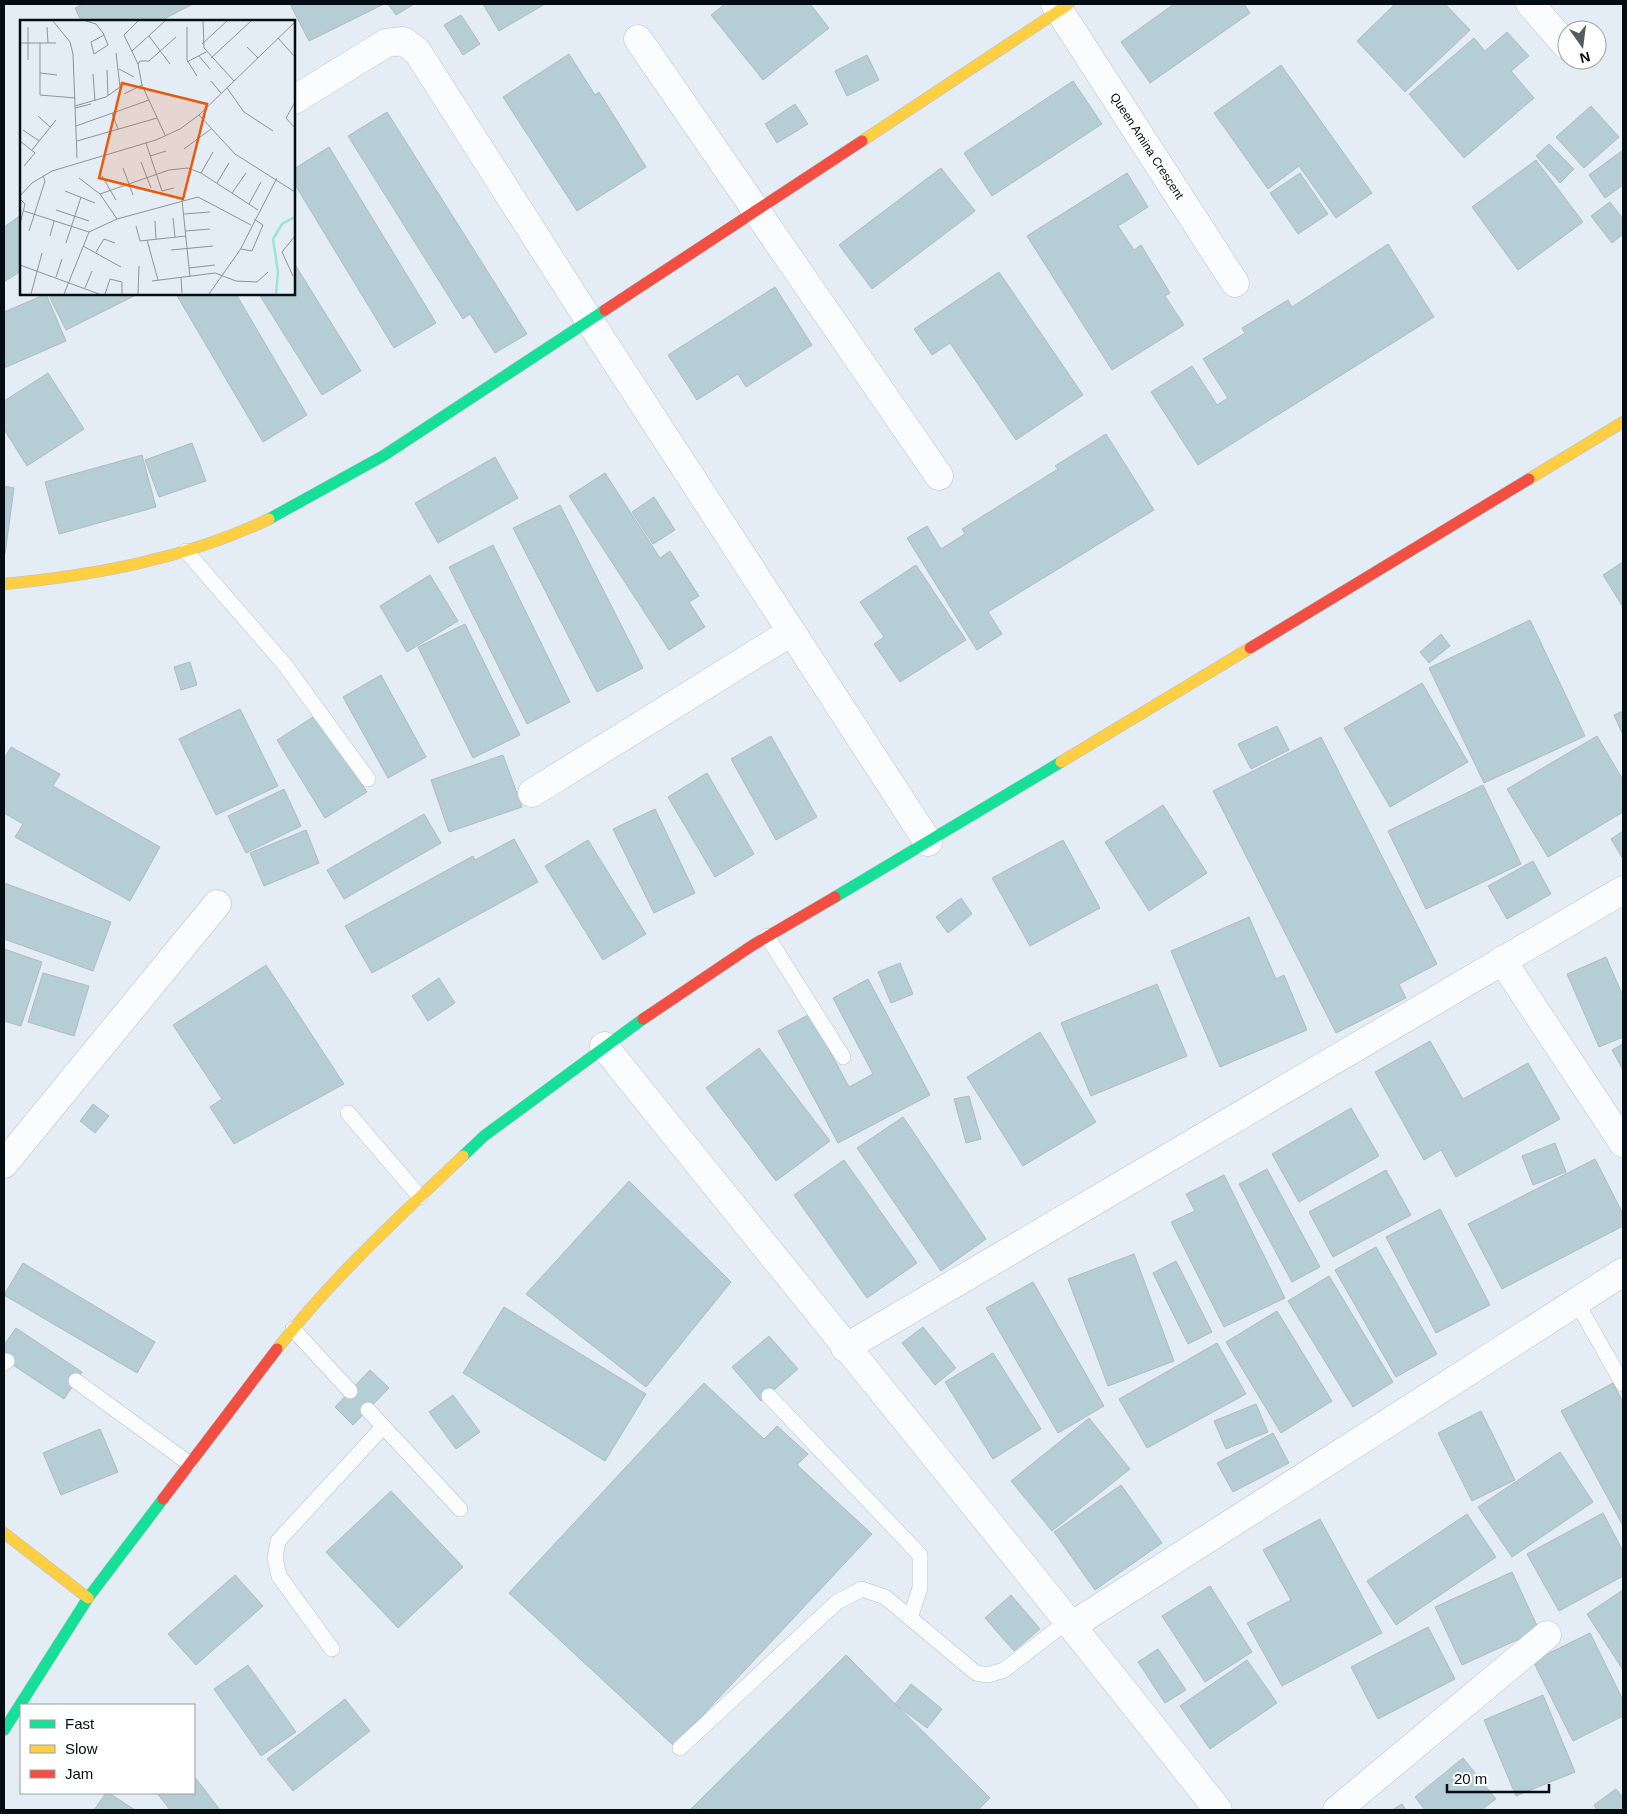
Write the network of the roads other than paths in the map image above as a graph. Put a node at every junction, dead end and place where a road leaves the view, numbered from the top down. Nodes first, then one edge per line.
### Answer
1 (1530, 4) edge
2 (1061, 6) edge
3 (1557, 35) edge
4 (638, 39) dead end
5 (295, 99) edge
6 (756, 210) junction
7 (1235, 283) dead end
8 (589, 320) junction
9 (1623, 422) edge
10 (939, 476) dead end
11 (186, 551) junction
12 (4, 584) edge
13 (791, 632) junction
14 (368, 779) dead end
15 (532, 793) dead end
16 (928, 842) junction
17 (1623, 890) edge
18 (217, 904) dead end
19 (767, 936) junction
20 (1502, 960) junction
21 (604, 1046) junction
22 (843, 1057) dead end
23 (348, 1113) dead end
24 (1623, 1143) edge
25 (4, 1164) edge
26 (420, 1197) junction
27 (1623, 1272) edge
28 (1577, 1303) junction
29 (293, 1329) junction
30 (845, 1348) junction
31 (76, 1381) dead end
32 (1623, 1384) edge
33 (350, 1391) dead end
34 (769, 1396) dead end
35 (368, 1410) dead end
36 (383, 1427) junction
37 (190, 1464) junction
38 (460, 1509) dead end
39 (4, 1533) edge
40 (88, 1598) junction
41 (910, 1618) junction
42 (1071, 1623) junction
43 (1547, 1635) dead end
44 (332, 1649) dead end
45 (21, 1704) edge
46 (20, 1705) edge
47 (4, 1730) edge
48 (680, 1748) dead end
49 (1218, 1810) edge
50 (1337, 1810) edge

1 - 3 street
2 - 6 main road
2 - 7 street, Queen Amina Crescent
4 - 6 street
5 - 8 street
6 - 8 main road
6 - 10 street
8 - 11 main road
8 - 13 street
9 - 16 main road
11 - 12 main road
11 - 14 lane
13 - 15 street
13 - 16 street
16 - 19 main road
17 - 20 street
18 - 25 street
19 - 21 main road
19 - 22 lane
20 - 24 street
20 - 30 street
21 - 26 main road
21 - 30 street
23 - 26 lane
26 - 29 main road
27 - 28 street
28 - 32 lane
28 - 42 street
29 - 33 lane
29 - 37 main road
30 - 42 street
31 - 37 lane
34 - 41 lane
35 - 36 lane
36 - 38 lane
36 - 44 lane
37 - 40 main road
39 - 40 main road
40 - 45 main road
41 - 42 lane
41 - 48 lane
42 - 49 street
43 - 50 street
46 - 47 main road

